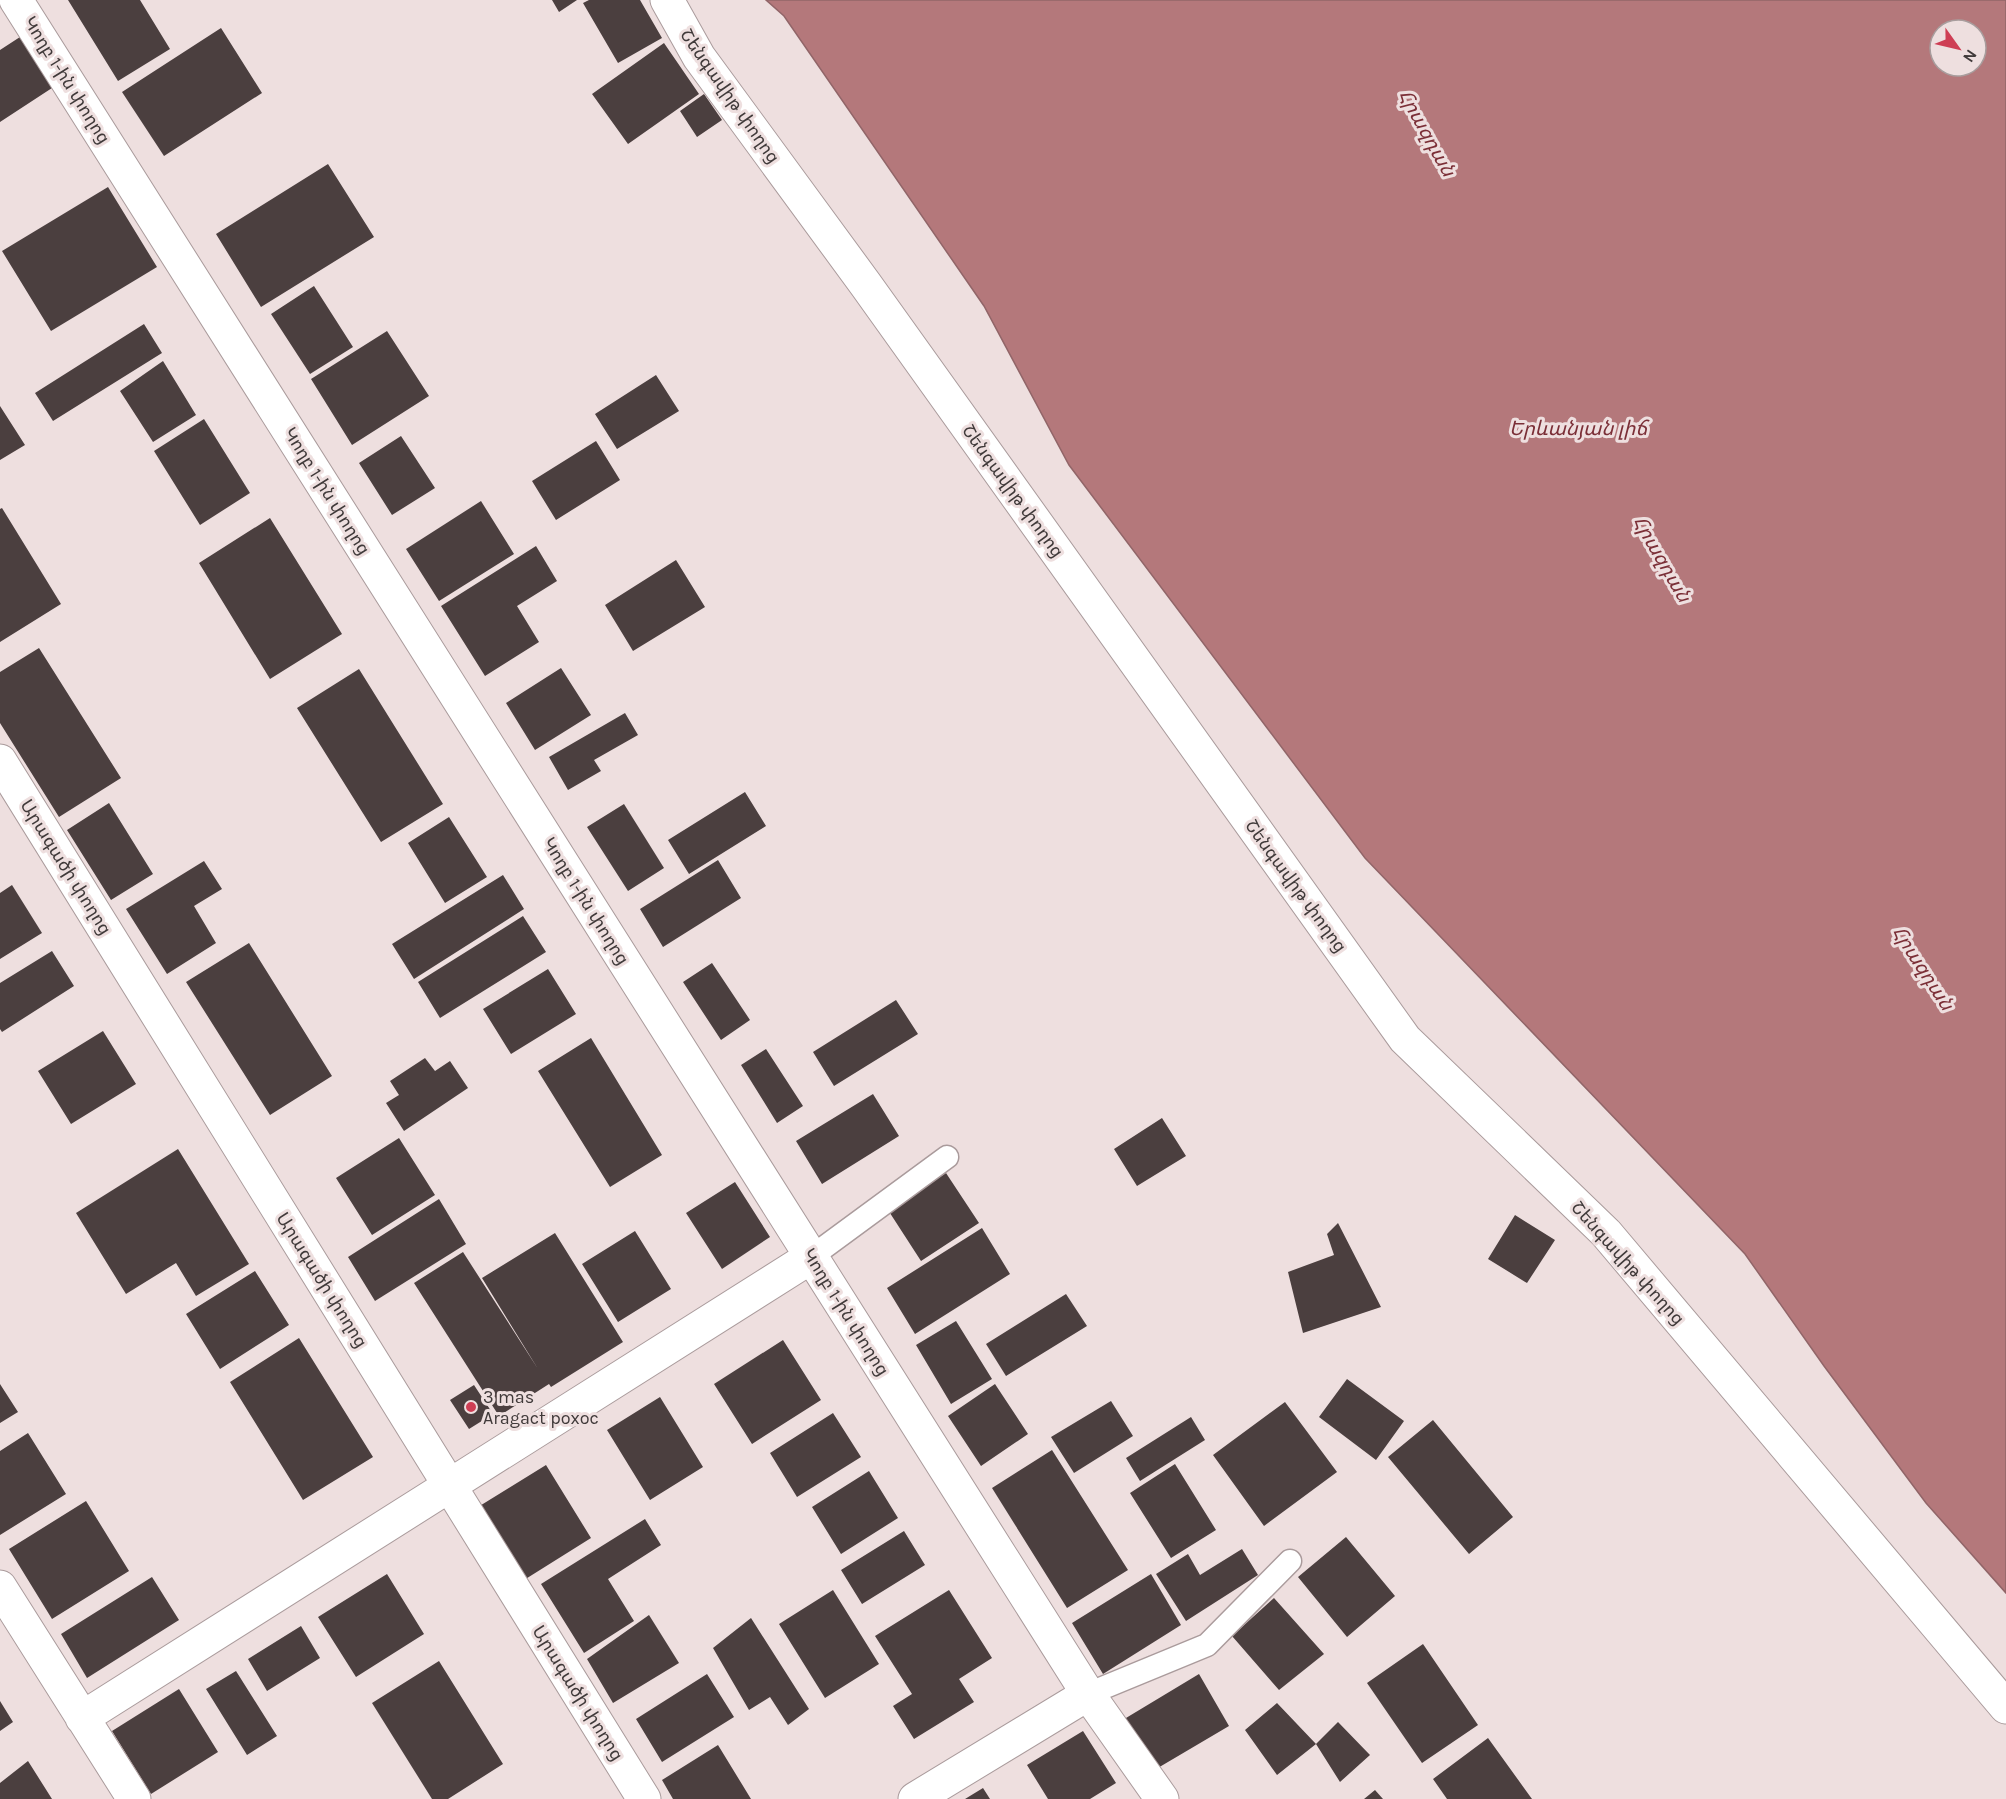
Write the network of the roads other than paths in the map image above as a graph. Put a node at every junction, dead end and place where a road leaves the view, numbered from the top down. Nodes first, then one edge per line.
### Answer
1 (14, 0) edge
2 (667, 0) edge
3 (0, 9) edge
4 (0, 761) edge
5 (947, 1157) dead end
6 (811, 1257) junction
7 (449, 1486) junction
8 (1290, 1561) dead end
9 (0, 1587) edge
10 (1088, 1694) junction
11 (2006, 1707) edge
12 (82, 1718) junction
13 (134, 1799) edge
14 (644, 1799) edge
15 (915, 1799) edge
16 (1162, 1799) edge

1 - 3 street, Կողբ 1-ին փողոց
1 - 6 street, Կողբ 1-ին փողոց
2 - 11 street, Շենգավիթ փողոց
4 - 7 street, Արագածի փողոց
5 - 6 lane
6 - 7 street
6 - 10 street, Կողբ 1-ին փողոց
7 - 12 street
7 - 14 street, Արագածի փողոց
8 - 10 lane
9 - 12 street
10 - 15 street
10 - 16 street, Կողբ 1-ին փողոց
12 - 13 street

